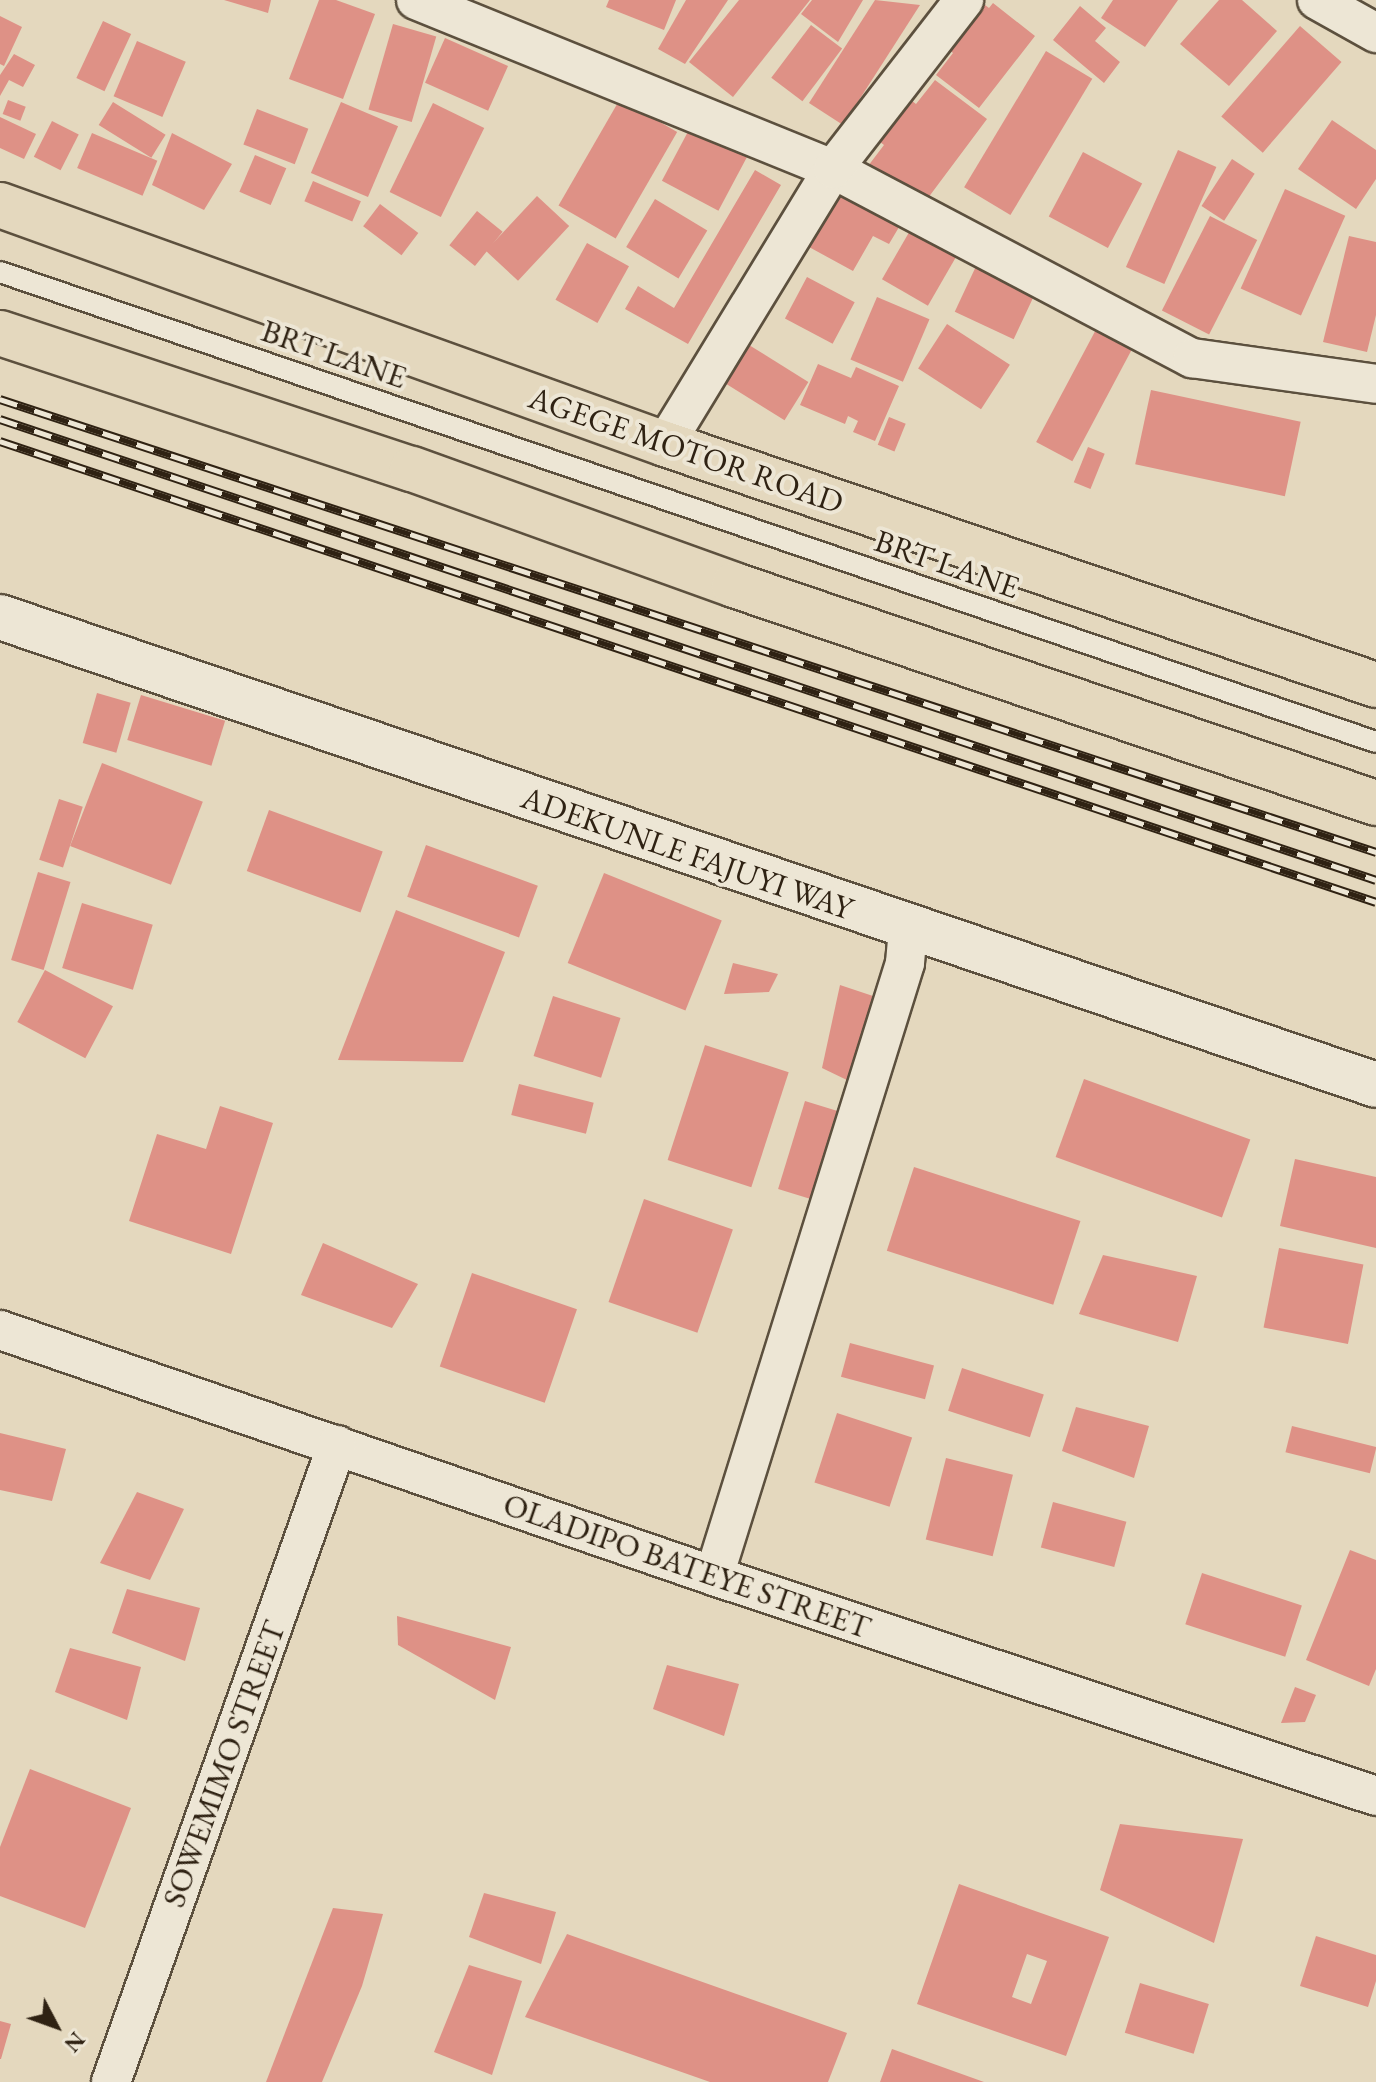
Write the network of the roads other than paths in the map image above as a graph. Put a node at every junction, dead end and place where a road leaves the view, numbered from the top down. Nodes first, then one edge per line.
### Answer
1 (416, 0) edge
2 (964, 0) edge
3 (1317, 0) edge
4 (1376, 33) edge
5 (833, 169) junction
6 (0, 205) edge
7 (0, 272) edge
8 (0, 333) edge
9 (1376, 384) edge
10 (665, 444) junction
11 (0, 617) edge
12 (1376, 685) edge
13 (1376, 742) edge
14 (1376, 803) edge
15 (908, 929) junction
16 (1376, 1085) edge
17 (0, 1330) edge
18 (337, 1445) junction
19 (714, 1576) junction
20 (1376, 1796) edge
21 (111, 2082) edge

1 - 5 street
2 - 5 street
3 - 4 street
5 - 9 street
5 - 10 street
6 - 10 highway, AGEGE MOTOR ROAD
7 - 13 lane, BRT LANE
8 - 14 highway
10 - 12 highway, AGEGE MOTOR ROAD
11 - 15 street, ADEKUNLE FAJUYI WAY
15 - 16 street, ADEKUNLE FAJUYI WAY
15 - 19 street
17 - 18 street, OLADIPO BATEYE STREET
18 - 19 street, OLADIPO BATEYE STREET
18 - 21 street, SOWEMIMO STREET
19 - 20 street, OLADIPO BATEYE STREET

